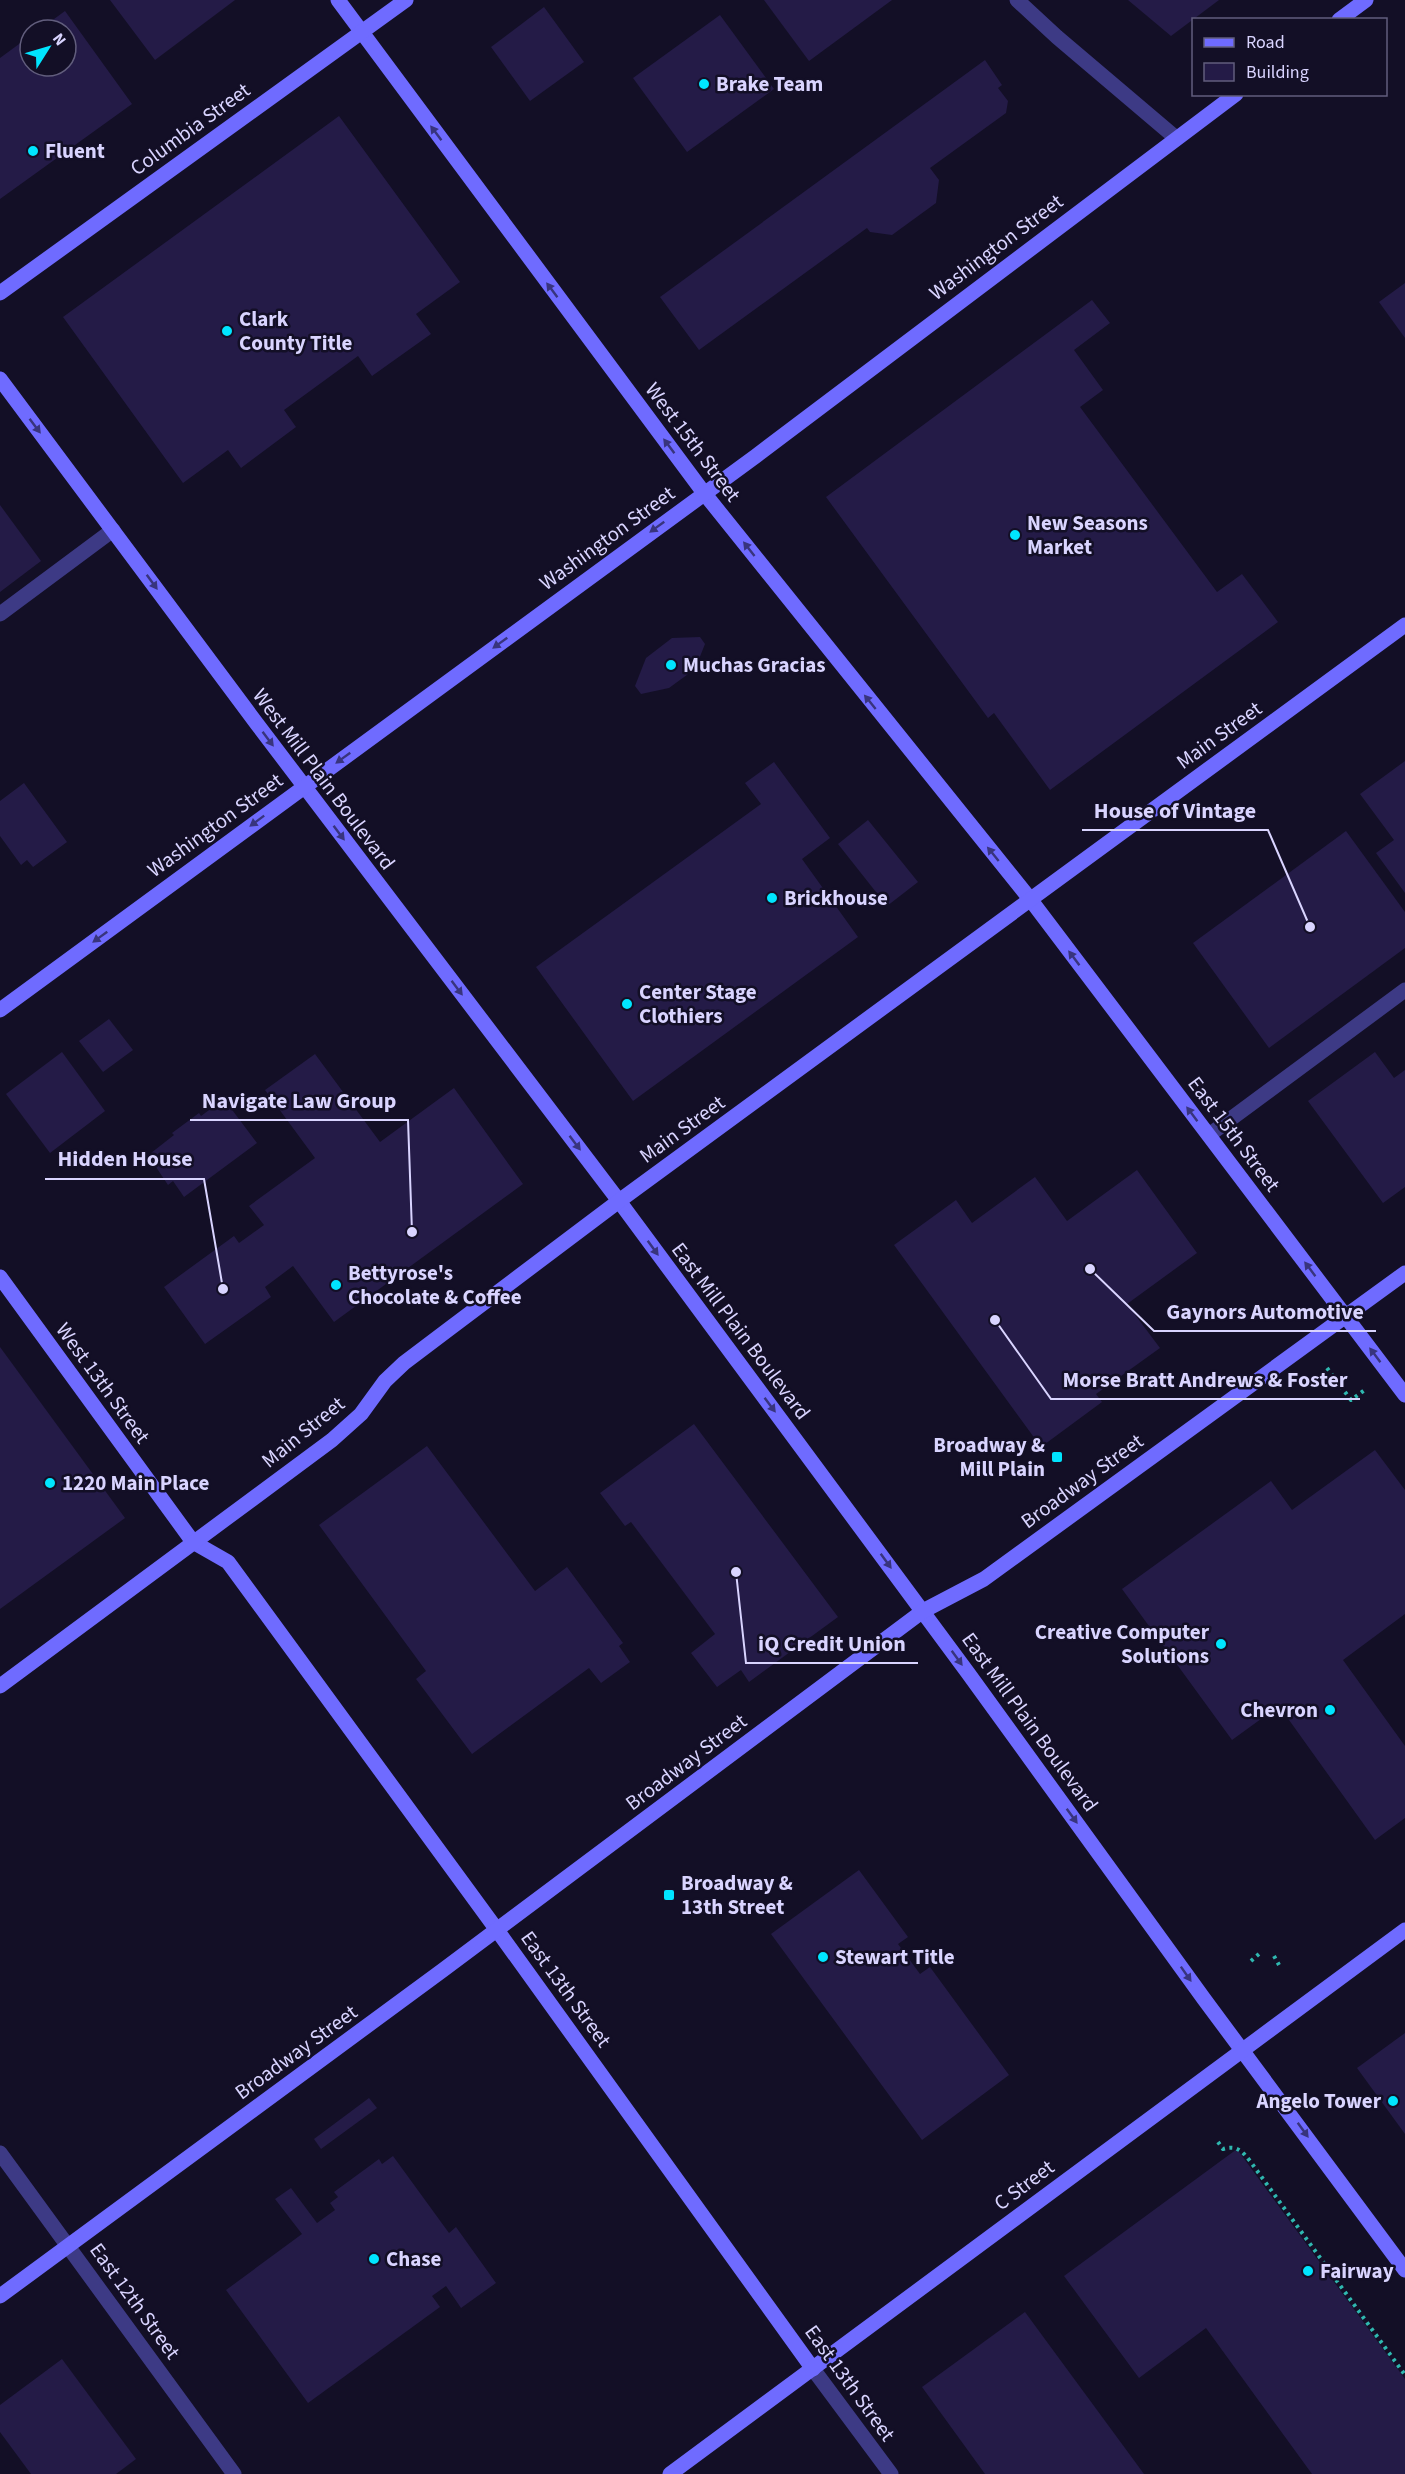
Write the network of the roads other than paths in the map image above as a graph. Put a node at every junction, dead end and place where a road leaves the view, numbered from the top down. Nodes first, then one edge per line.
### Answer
1 (338, 0) edge
2 (406, 0) edge
3 (1017, 0) edge
4 (1366, 0) edge
5 (1342, 18) edge
6 (360, 32) junction
7 (1233, 96) edge
8 (1176, 138) junction
9 (0, 293) edge
10 (0, 379) edge
11 (704, 493) junction
12 (113, 530) junction
13 (0, 614) edge
14 (1405, 625) edge
15 (303, 786) junction
16 (1030, 899) junction
17 (1405, 990) edge
18 (0, 1010) edge
19 (1209, 1135) junction
20 (619, 1201) junction
21 (1405, 1273) edge
22 (0, 1277) edge
23 (1345, 1316) junction
24 (1405, 1395) edge
25 (193, 1542) junction
26 (923, 1611) junction
27 (0, 1686) edge
28 (497, 1930) junction
29 (1405, 1930) edge
30 (1242, 2050) junction
31 (0, 2153) edge
32 (69, 2246) junction
33 (1405, 2270) edge
34 (0, 2296) edge
35 (813, 2369) junction
36 (234, 2474) edge
37 (670, 2474) edge
38 (891, 2474) edge

1 - 6 main road, West 15th Street
2 - 6 main road, Columbia Street
3 - 8 street
4 - 5 main road
6 - 9 main road, Columbia Street
11 -> 6 main road, West 15th Street
7 - 8 main road, Washington Street
8 - 11 main road, Washington Street
10 -> 12 main road, West Mill Plain Boulevard
11 -> 15 main road, Washington Street
16 -> 11 main road, West 15th Street
12 - 13 street
12 -> 15 main road, West Mill Plain Boulevard
14 - 16 main road, Main Street
15 -> 18 main road, Washington Street
15 -> 20 main road, West Mill Plain Boulevard
19 -> 16 main road, East 15th Street
16 - 20 main road, Main Street
17 - 19 street
23 -> 19 main road, East 15th Street
20 - 25 main road, Main Street
20 -> 26 main road, East Mill Plain Boulevard
21 - 23 main road, Broadway Street
22 - 25 main road, West 13th Street
24 -> 23 main road, East 15th Street
23 - 26 main road, Broadway Street
25 - 27 main road, Main Street
25 - 28 main road, East 13th Street
26 - 28 main road, Broadway Street
26 -> 30 main road, East Mill Plain Boulevard
28 - 32 main road, Broadway Street
28 - 35 main road, East 13th Street
29 - 30 main road, C Street
30 -> 33 main road, East Mill Plain Boulevard
30 - 35 main road, C Street
31 - 32 street, East 12th Street
32 - 34 main road, Broadway Street
32 - 36 street, East 12th Street
35 - 37 main road, C Street
35 - 38 street, East 13th Street

